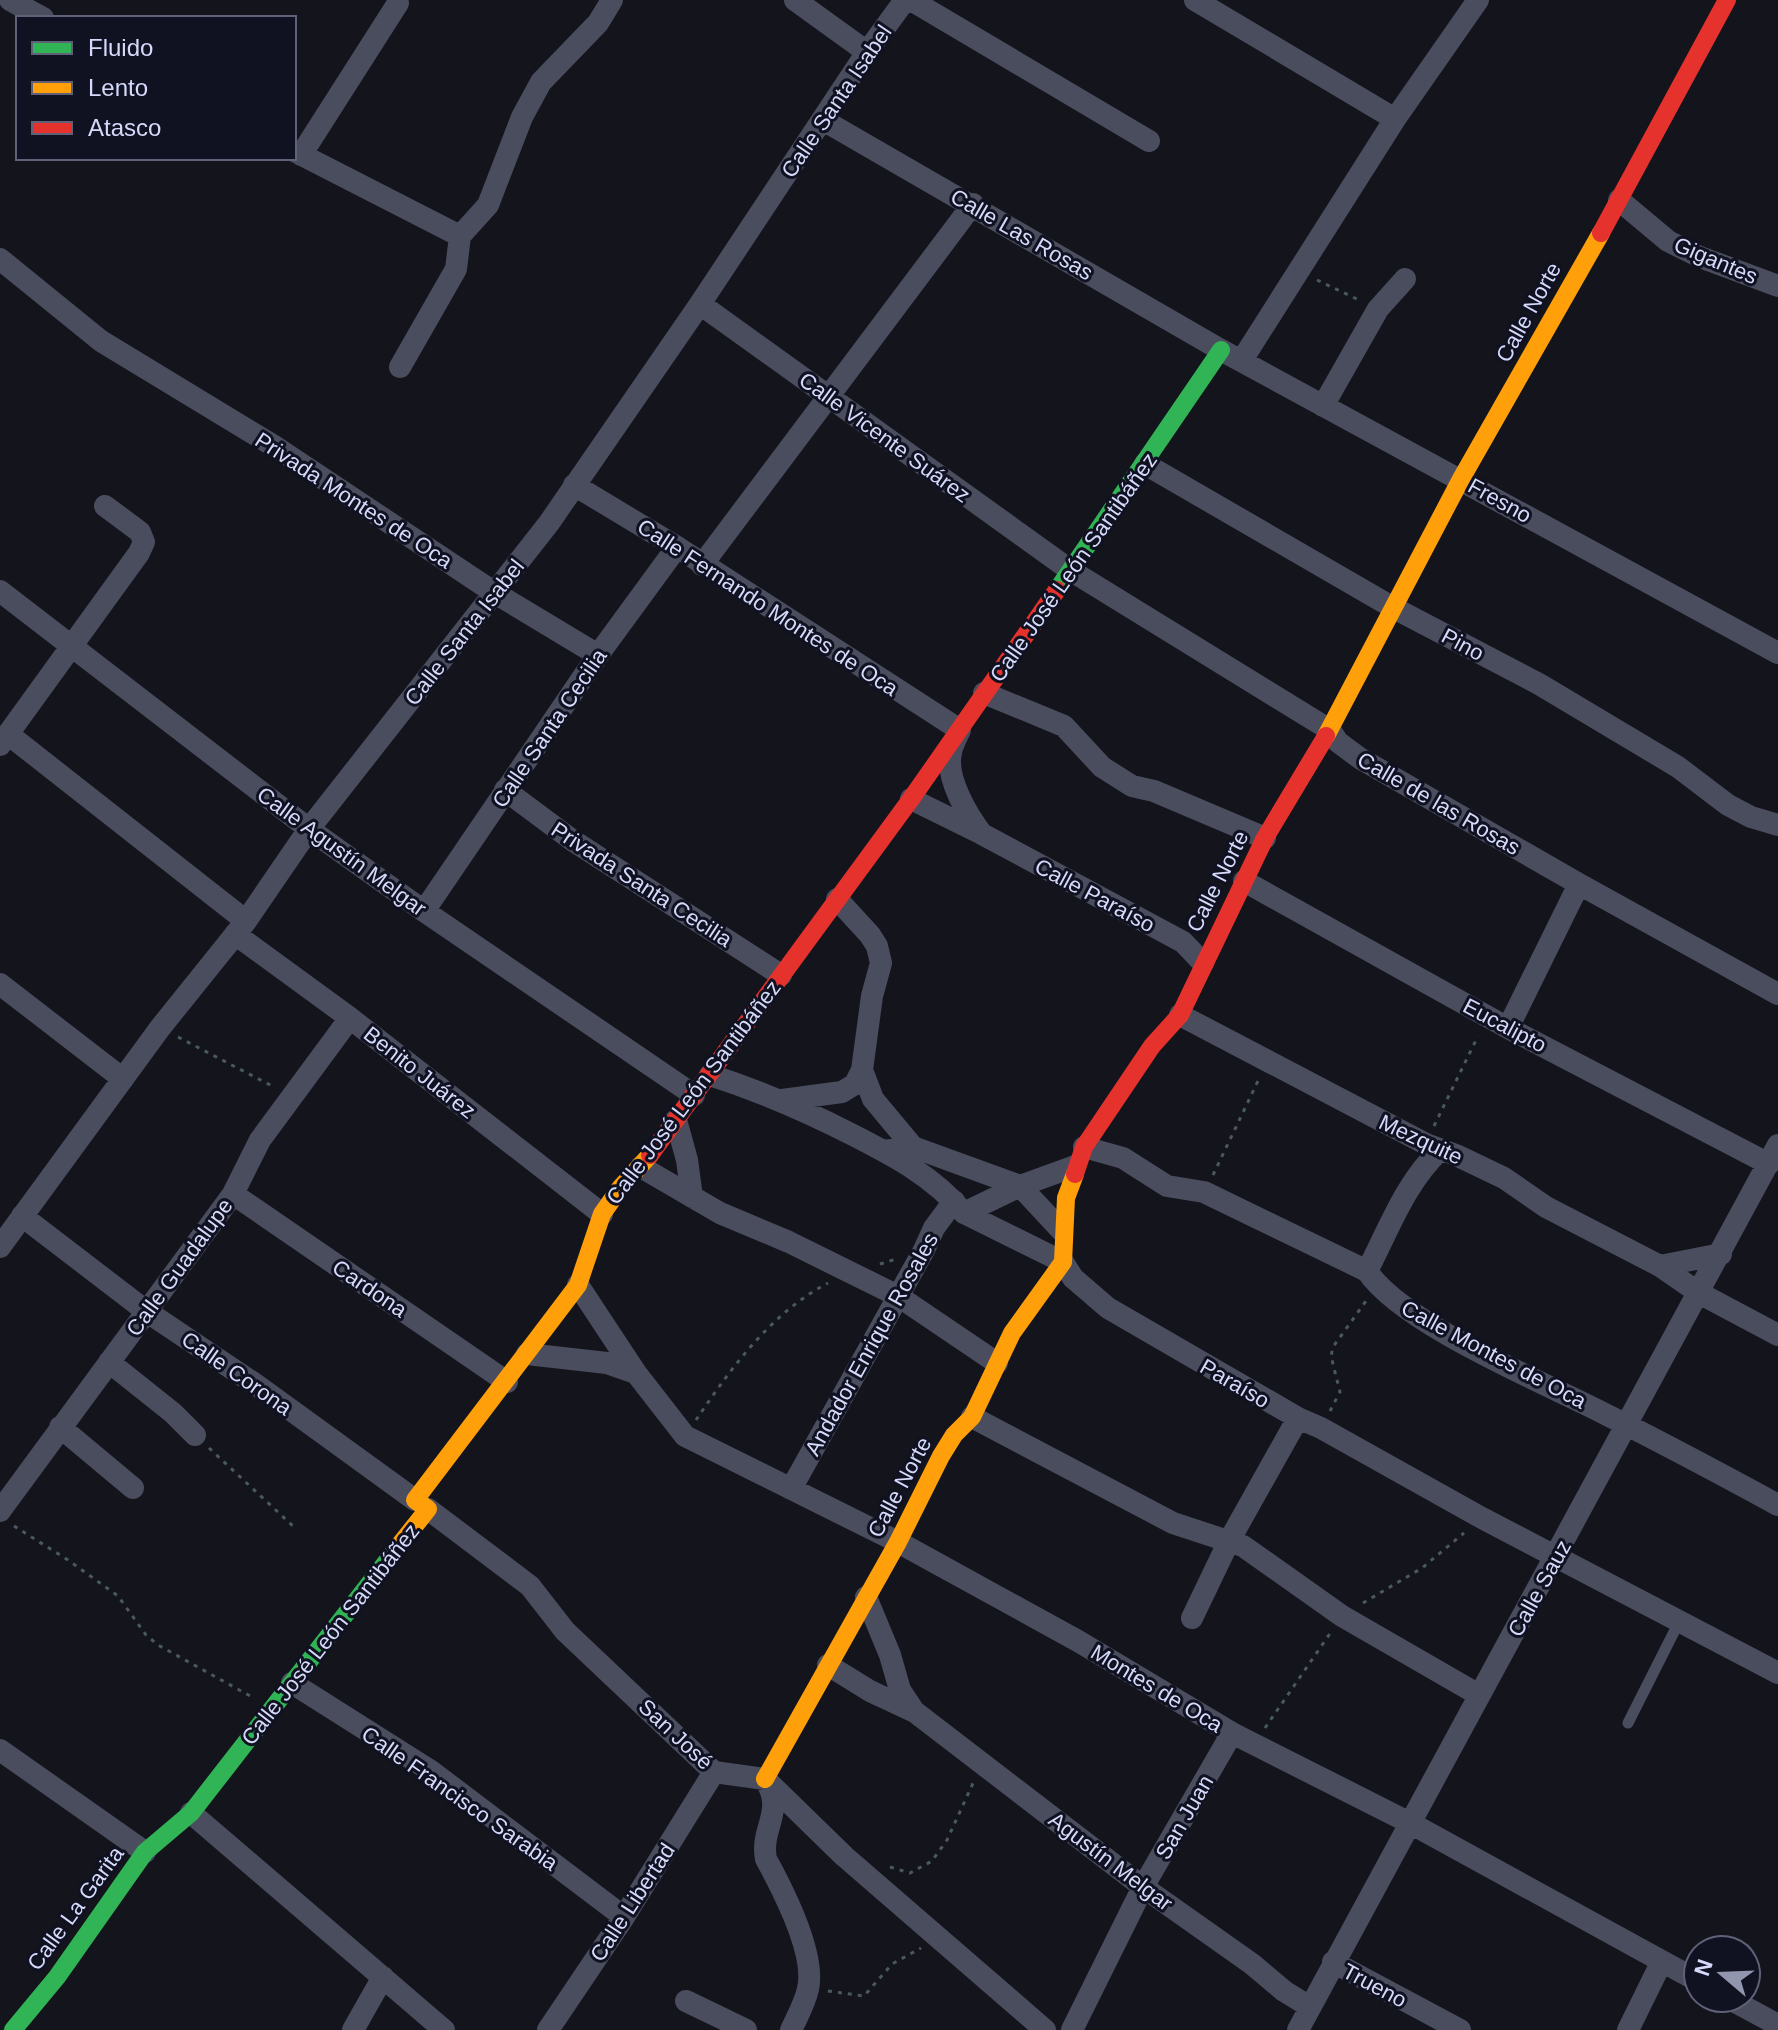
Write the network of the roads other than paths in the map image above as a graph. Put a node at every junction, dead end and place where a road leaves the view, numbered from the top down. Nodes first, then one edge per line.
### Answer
1 (10, 0) edge
2 (612, 0) edge
3 (795, 0) edge
4 (908, 0) edge
5 (1195, 0) edge
6 (1478, 0) edge
7 (1727, 0) edge
8 (398, 3) dead end
9 (39, 16) edge
10 (867, 52) junction
11 (1395, 119) junction
12 (823, 120) junction
13 (1149, 141) dead end
14 (298, 153) edge
15 (1619, 200) junction
16 (973, 204) junction
17 (460, 236) junction
18 (0, 259) edge
19 (1405, 279) dead end
20 (1778, 286) edge
21 (700, 304) junction
22 (1221, 350) junction
23 (1242, 360) junction
24 (400, 367) dead end
25 (829, 396) junction
26 (1323, 406) junction
27 (1145, 464) junction
28 (1461, 479) junction
29 (574, 485) junction
30 (105, 506) dead end
31 (677, 547) junction
32 (702, 565) junction
33 (1070, 570) junction
34 (0, 591) edge
35 (495, 593) junction
36 (1392, 607) junction
37 (69, 646) junction
38 (1778, 653) edge
39 (598, 655) junction
40 (984, 693) junction
41 (960, 730) junction
42 (1330, 730) junction
43 (4, 739) edge
44 (505, 790) junction
45 (911, 799) junction
46 (1778, 825) edge
47 (309, 829) junction
48 (982, 834) junction
49 (1265, 838) junction
50 (1244, 881) junction
51 (1579, 884) junction
52 (837, 899) junction
53 (424, 911) junction
54 (240, 928) junction
55 (1203, 963) junction
56 (781, 975) junction
57 (0, 984) edge
58 (1778, 994) edge
59 (1180, 1015) junction
60 (350, 1018) junction
61 (1508, 1028) junction
62 (862, 1070) junction
63 (710, 1075) junction
64 (123, 1079) junction
65 (694, 1095) junction
66 (781, 1100) junction
67 (676, 1120) junction
68 (913, 1147) junction
69 (1433, 1147) junction
70 (884, 1151) junction
71 (1773, 1154) edge
72 (1080, 1156) junction
73 (641, 1167) junction
74 (1020, 1186) junction
75 (233, 1194) junction
76 (692, 1197) junction
77 (959, 1207) junction
78 (602, 1214) junction
79 (22, 1216) junction
80 (1062, 1231) junction
81 (0, 1247) edge
82 (1721, 1254) junction
83 (1063, 1262) junction
84 (1660, 1266) junction
85 (1372, 1278) junction
86 (578, 1285) junction
87 (1699, 1293) junction
88 (898, 1296) junction
89 (146, 1311) junction
90 (1778, 1335) edge
91 (527, 1354) junction
92 (109, 1362) junction
93 (997, 1363) junction
94 (636, 1373) junction
95 (507, 1382) junction
96 (972, 1417) junction
97 (1298, 1418) junction
98 (1626, 1424) junction
99 (60, 1427) junction
100 (195, 1435) road end
101 (133, 1488) dead end
102 (791, 1489) junction
103 (421, 1504) junction
104 (1778, 1505) edge
105 (6, 1518) edge
106 (1229, 1541) junction
107 (898, 1542) junction
108 (1557, 1555) junction
109 (866, 1597) junction
110 (1192, 1618) dead end
111 (1679, 1622) junction
112 (828, 1665) junction
113 (1778, 1673) edge
114 (292, 1683) junction
115 (1479, 1695) junction
116 (915, 1712) junction
117 (1628, 1723) dead end
118 (1232, 1733) junction
119 (0, 1750) edge
120 (714, 1772) junction
121 (765, 1779) junction
122 (191, 1813) junction
123 (1412, 1824) junction
124 (145, 1852) junction
125 (1143, 1887) junction
126 (624, 1917) junction
127 (1662, 1961) junction
128 (1333, 1962) junction
129 (1682, 1972) edge
130 (383, 1977) junction
131 (686, 2001) dead end
132 (1310, 2007) junction
133 (1758, 2014) edge
134 (1778, 2025) edge
135 (13, 2030) edge
136 (353, 2030) edge
137 (444, 2030) edge
138 (548, 2030) edge
139 (746, 2030) edge
140 (791, 2030) edge
141 (1045, 2030) edge
142 (1072, 2030) edge
143 (1298, 2030) edge
144 (1460, 2030) edge
145 (1628, 2030) edge

1 - 9 street
2 - 17 street
3 - 10 street
4 - 10 street, Calle Santa Isabel
4 - 13 street
5 - 11 street
6 - 11 street
7 - 15 street, Calle Norte
8 - 14 street
10 - 12 street, Calle Santa Isabel
11 - 23 street
12 - 16 street, Calle Las Rosas
12 - 21 street, Calle Santa Isabel
14 - 17 street
15 - 20 street, Gigantes
15 - 28 street, Calle Norte
16 - 22 street, Calle Las Rosas
16 - 25 street
17 - 24 street
18 - 35 street, Privada Montes de Oca
19 - 26 street
21 - 25 street, Calle Vicente Suárez
21 - 29 street, Calle Santa Isabel
22 - 23 street, Fresno
22 - 27 street, Calle José León Santibáñez
23 - 26 street, Fresno
25 - 32 street
25 - 33 street, Calle Vicente Suárez
26 - 28 street, Fresno
27 - 33 street, Calle José León Santibáñez
27 - 36 street, Pino
28 - 36 street, Calle Norte
28 - 38 street, Fresno
29 - 31 street, Calle Fernando Montes de Oca
29 - 35 street, Calle Santa Isabel
30 - 37 street
31 - 32 street, Calle Fernando Montes de Oca
31 - 39 street, Calle Santa Cecilia
32 - 41 street, Calle Fernando Montes de Oca
33 - 40 street, Calle José León Santibáñez
33 - 42 street, Calle de las Rosas
34 - 37 street, Calle Agustín Melgar
35 - 39 street
35 - 47 street, Calle Santa Isabel
36 - 42 street, Calle Norte
36 - 46 street, Pino
37 - 43 street
37 - 47 street, Calle Agustín Melgar
39 - 44 street, Calle Santa Cecilia
40 - 41 street, Calle José León Santibáñez
40 - 49 street
41 - 45 street, Calle José León Santibáñez
41 - 48 street, Calle Paraíso
42 - 49 street, Calle Norte
42 - 51 street, Calle de las Rosas
43 - 54 street, Benito Juárez
44 - 53 street, Calle Santa Cecilia
44 - 56 street, Privada Santa Cecilia
45 - 48 street, Calle Paraíso
45 - 52 street, Calle José León Santibáñez
47 - 53 street, Calle Agustín Melgar
47 - 54 street, Calle Santa Isabel
48 - 55 street, Calle Paraíso
49 - 50 street, Calle Norte
50 - 55 street, Calle Norte
50 - 61 street, Eucalipto
51 - 58 street, Calle de las Rosas
51 - 61 street
52 - 56 street, Calle José León Santibáñez
52 - 62 street
53 - 65 street, Calle Agustín Melgar
54 - 60 street, Benito Juárez
54 - 64 street, Calle Santa Isabel
55 - 59 street, Calle Norte
56 - 63 street, Calle José León Santibáñez
57 - 64 street
59 - 69 street, Mezquite
59 - 72 street, Calle Norte
60 - 75 street, Calle Guadalupe
60 - 78 street, Benito Juárez
61 - 71 street, Eucalipto
62 - 66 street
62 - 68 street
63 - 65 street, Calle José León Santibáñez
63 - 66 street, Paraíso
64 - 79 street, Calle Santa Isabel
65 - 67 street, Calle José León Santibáñez
66 - 70 street, Paraíso
67 - 73 street, Calle José León Santibáñez
67 - 76 street
68 - 70 street
68 - 74 street
69 - 84 street, Mezquite
69 - 85 street
70 - 77 street, Paraíso
71 - 82 street, Calle Sauz
72 - 74 street
72 - 80 street, Calle Norte
72 - 85 street, Calle Montes de Oca
73 - 76 street
73 - 78 street, Calle José León Santibáñez
74 - 77 street
74 - 80 street
75 - 89 street, Calle Guadalupe
75 - 95 street, Cardona
76 - 88 street
77 - 83 street, Paraíso
77 - 88 street, Andador Enrique Rosales
78 - 86 street, Calle José León Santibáñez
79 - 81 street, Calle Santa Isabel
79 - 89 street, Calle Corona
80 - 83 street, Calle Norte
82 - 84 street
82 - 87 street, Calle Sauz
83 - 93 street, Calle Norte
83 - 97 street, Paraíso
84 - 87 street, Mezquite
85 - 98 street, Calle Montes de Oca
86 - 91 street, Calle José León Santibáñez
86 - 94 street, Montes de Oca
87 - 90 street, Mezquite
87 - 98 street, Calle Sauz
88 - 93 street
88 - 102 street, Andador Enrique Rosales
89 - 92 street, Calle Guadalupe
89 - 103 street, Calle Corona
91 - 94 street
91 - 95 street, Calle José León Santibáñez
92 - 99 street, Calle Guadalupe
92 - 100 street
93 - 96 street, Calle Norte
94 - 102 street, Montes de Oca
95 - 103 street, Calle José León Santibáñez
96 - 106 street
96 - 107 street, Calle Norte
97 - 106 street
97 - 108 street, Paraíso
98 - 104 street, Calle Montes de Oca
98 - 108 street, Calle Sauz
99 - 101 street
99 - 105 street, Calle Guadalupe
102 - 107 street, Montes de Oca
103 - 114 street, Calle José León Santibáñez
103 - 120 street, San José
106 - 110 street
106 - 115 street
107 - 109 street, Calle Norte
107 - 118 street, Montes de Oca
108 - 111 street, Paraíso
108 - 115 street, Calle Sauz
109 - 112 street, Calle Norte
109 - 116 street, Agustín Melgar
111 - 113 street, Paraíso
111 - 117 lane
112 - 116 street, Agustín Melgar
112 - 121 street, Calle Norte
114 - 122 street, Calle José León Santibáñez
114 - 126 street, Calle Francisco Sarabia
115 - 123 street, Calle Sauz
116 - 125 street, Agustín Melgar
118 - 123 street, Montes de Oca
118 - 125 street, San Juan
119 - 124 street
120 - 121 street, San José
120 - 126 street, Calle Libertad
121 - 140 street
121 - 141 street
122 - 124 street, Calle José León Santibáñez
122 - 130 street
123 - 127 street, Montes de Oca
123 - 128 street, Calle Sauz
124 - 135 street, Calle La Garita
125 - 132 street, Agustín Melgar
125 - 142 street, San Juan
126 - 138 street, Calle Libertad
127 - 129 street, Montes de Oca
127 - 145 street
128 - 132 street, Calle Sauz
128 - 144 street, Trueno
130 - 136 street
130 - 137 street
131 - 139 street
132 - 143 street, Calle Sauz
133 - 134 street

